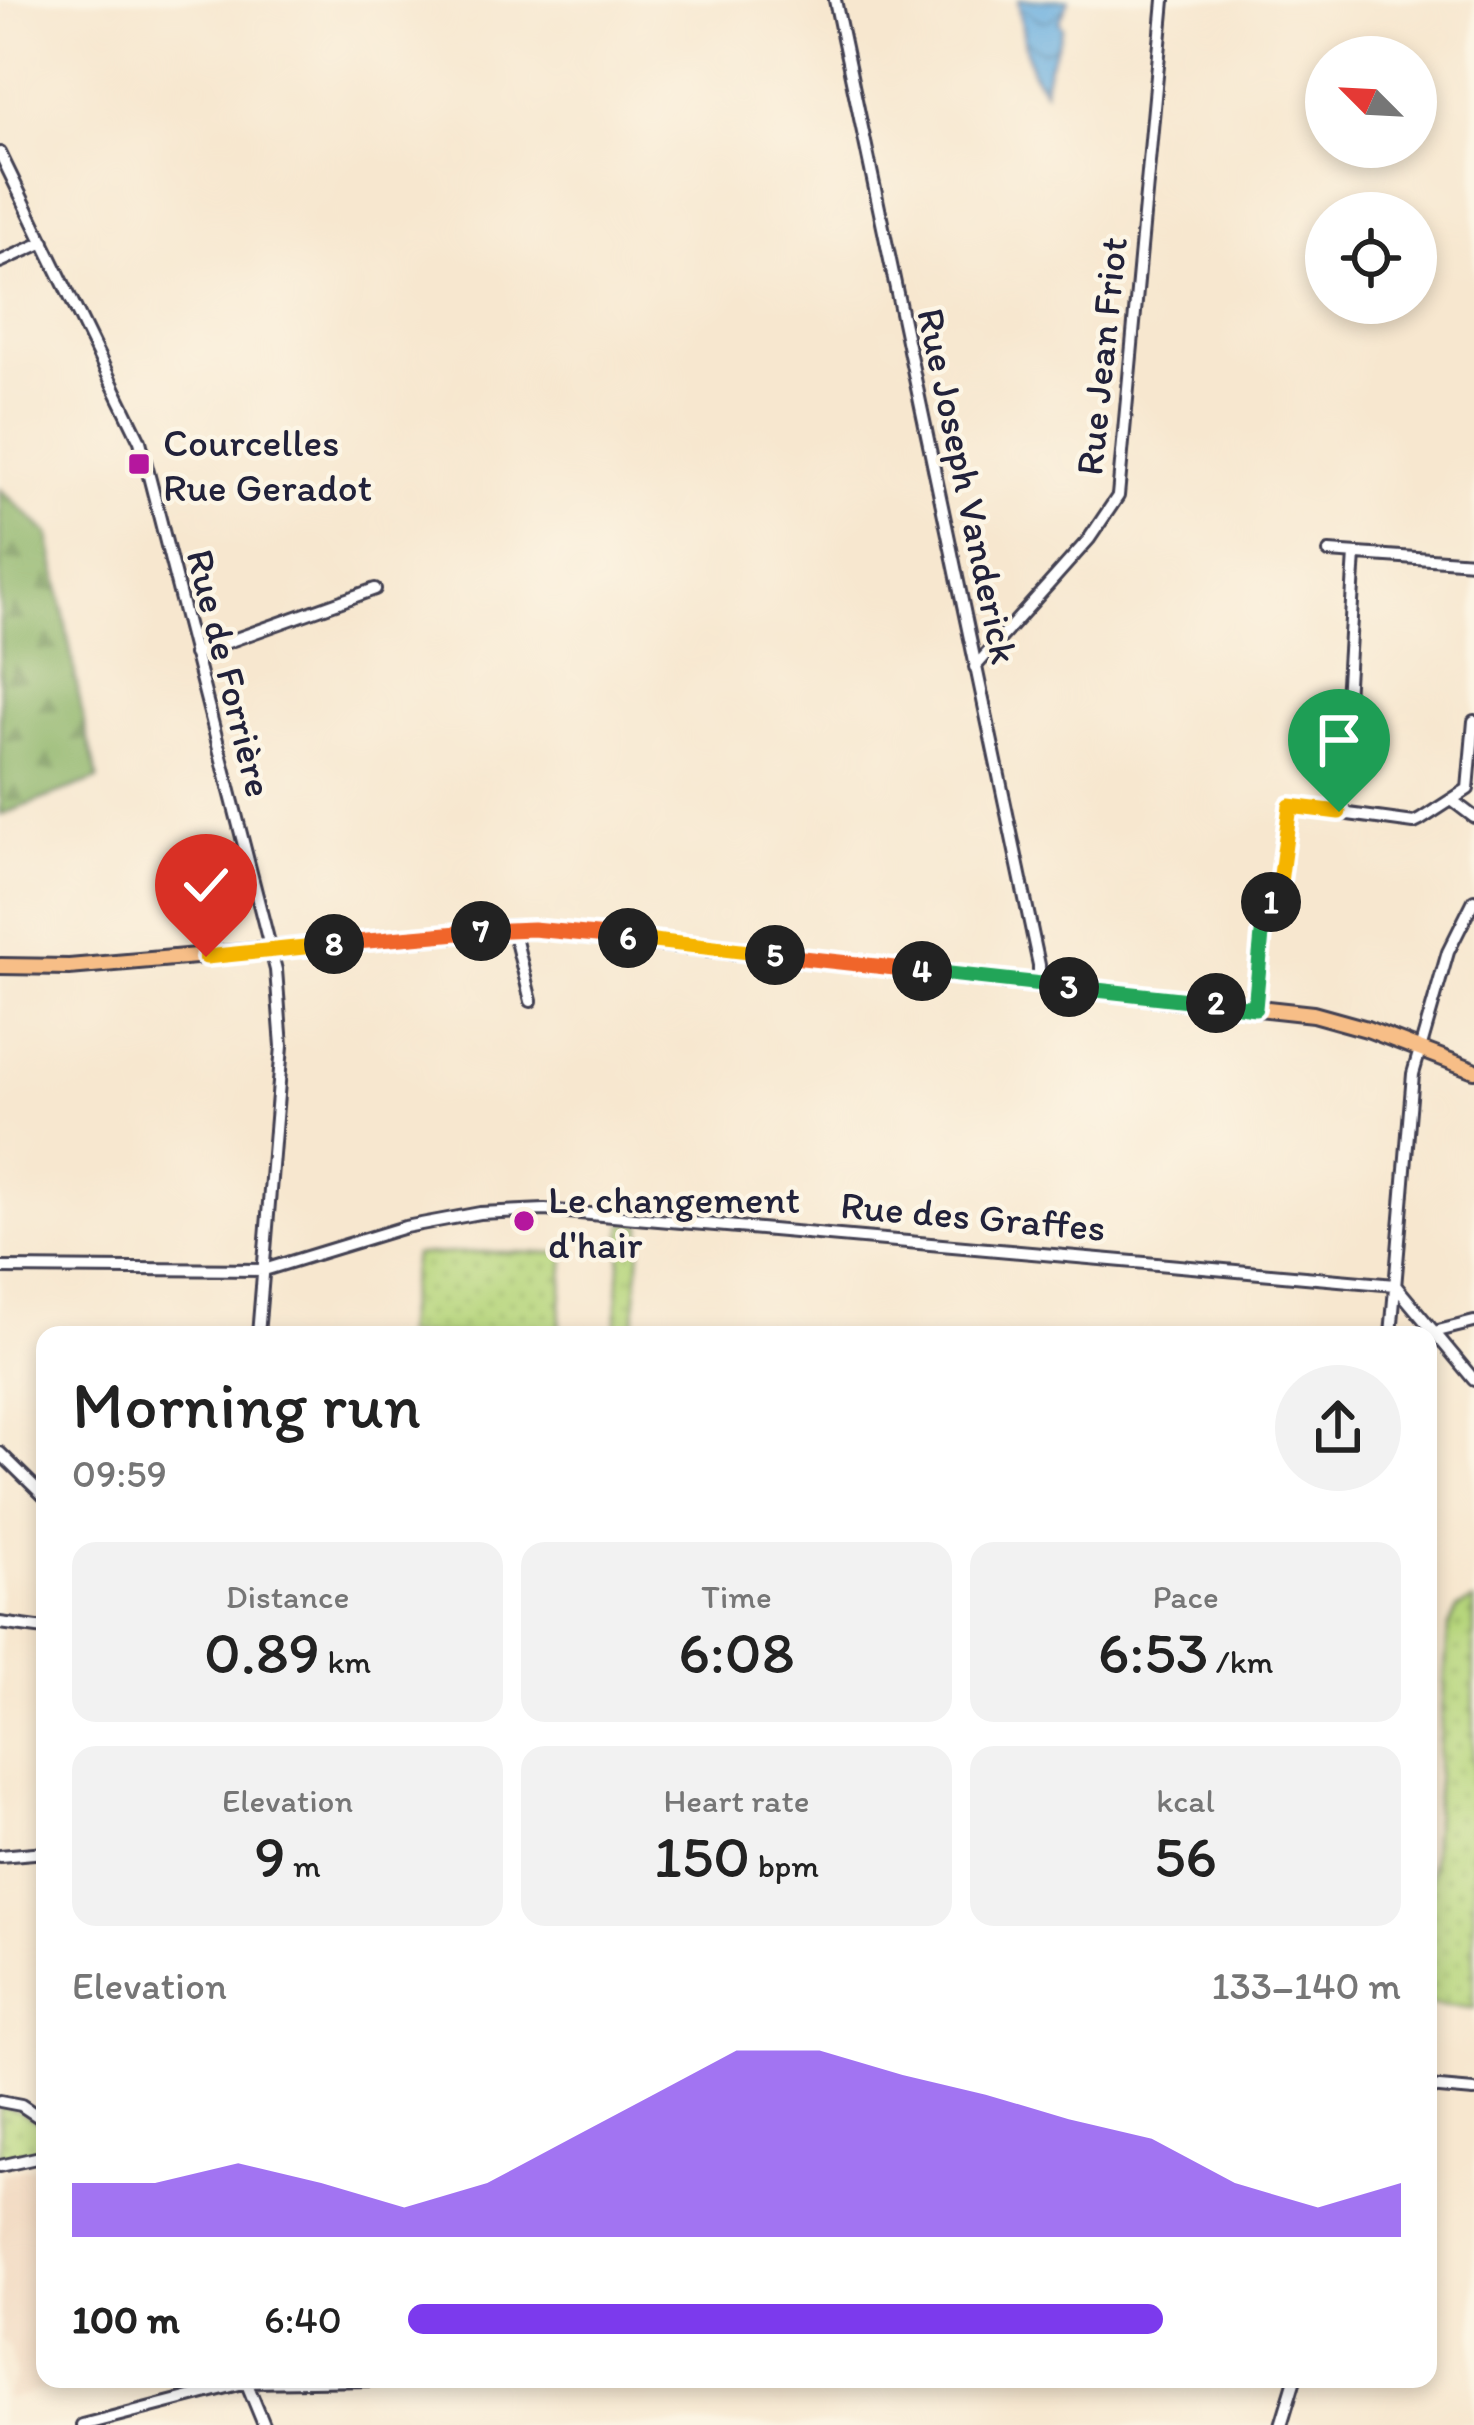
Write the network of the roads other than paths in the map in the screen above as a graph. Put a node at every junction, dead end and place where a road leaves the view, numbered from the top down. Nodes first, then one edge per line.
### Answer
1 (835, 0) edge
2 (1164, 0) edge
3 (0, 153) edge
4 (44, 242) junction
5 (0, 262) edge
6 (1328, 552) dead end
7 (1355, 554) junction
8 (1474, 562) edge
9 (375, 590) dead end
10 (194, 654) junction
11 (976, 667) junction
12 (1474, 721) edge
13 (1453, 801) junction
14 (1339, 812) junction
15 (1474, 817) edge
16 (1474, 901) edge
17 (513, 928) junction
18 (271, 951) junction
19 (0, 966) edge
20 (1039, 984) junction
21 (531, 1001) dead end
22 (1255, 1008) junction
23 (1420, 1049) junction
24 (1474, 1070) edge
25 (0, 1268) edge
26 (264, 1270) junction
27 (1395, 1285) junction
28 (1474, 1322) edge
29 (259, 1326) edge
30 (1391, 1326) edge
31 (1429, 1326) edge
32 (1437, 1331) edge
33 (1437, 1336) edge
34 (1474, 1380) edge
35 (0, 1453) edge
36 (36, 1488) edge
37 (0, 1623) edge
38 (36, 1628) edge
39 (36, 1853) edge
40 (0, 1856) edge
41 (1437, 2088) edge
42 (1474, 2091) edge
43 (0, 2101) edge
44 (36, 2115) edge
45 (36, 2158) edge
46 (0, 2166) edge
47 (203, 2388) edge
48 (249, 2388) edge
49 (1292, 2388) edge
50 (82, 2425) edge
51 (264, 2425) edge
52 (1281, 2425) edge

1 - 11 street, Rue Joseph Vanderick
2 - 11 street, Rue Jean Friot
3 - 4 street, Rue de Forrière
4 - 5 street
4 - 10 street, Rue de Forrière
6 - 7 street
7 - 8 street
7 - 14 street
9 - 10 street
10 - 18 street, Rue de Forrière
11 - 20 street, Rue Joseph Vanderick
12 - 13 street
13 - 14 street
13 - 15 street
14 - 22 street
16 - 23 street
17 - 18 main road
17 - 20 main road
17 - 21 street
18 - 19 main road
18 - 26 street, Rue de Forrière
20 - 22 main road
22 - 23 main road
23 - 24 main road
23 - 27 street
25 - 26 street, Rue des Graffes
26 - 27 street, Rue des Graffes
26 - 29 street, Rue de Forrière
27 - 30 street
27 - 31 street
28 - 32 street
33 - 34 street
35 - 36 street
37 - 38 street
39 - 40 street
41 - 42 street
43 - 44 street
45 - 46 street
47 - 50 street
48 - 51 street
49 - 52 street

